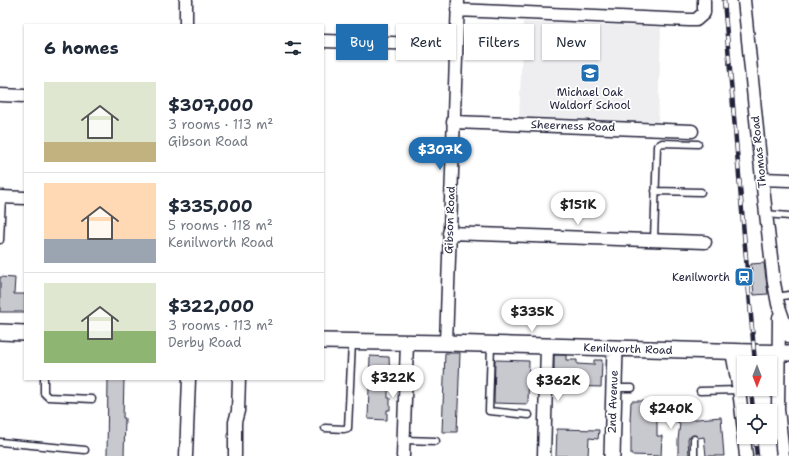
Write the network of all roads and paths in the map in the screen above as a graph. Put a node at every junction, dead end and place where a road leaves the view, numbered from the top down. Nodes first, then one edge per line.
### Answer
1 (186, 0) edge
2 (704, 0) edge
3 (744, 0) edge
4 (458, 5) edge
5 (186, 24) edge
6 (324, 41) edge
7 (396, 43) edge
8 (456, 45) edge
9 (455, 60) edge
10 (0, 95) edge
11 (24, 96) edge
12 (453, 122) junction
13 (692, 131) dead end
14 (698, 144) dead end
15 (762, 179) junction
16 (789, 180) edge
17 (655, 191) junction
18 (701, 192) dead end
19 (1, 197) edge
20 (24, 198) edge
21 (766, 214) junction
22 (789, 216) edge
23 (449, 233) junction
24 (0, 240) edge
25 (654, 240) junction
26 (705, 242) dead end
27 (789, 295) edge
28 (778, 301) junction
29 (0, 332) edge
30 (24, 333) edge
31 (789, 336) edge
32 (324, 341) edge
33 (352, 342) junction
34 (407, 343) junction
35 (446, 343) junction
36 (491, 345) junction
37 (547, 347) junction
38 (615, 348) junction
39 (732, 352) junction
40 (784, 353) edge
41 (789, 370) edge
42 (737, 379) edge
43 (44, 380) edge
44 (189, 380) edge
45 (239, 380) edge
46 (614, 388) junction
47 (632, 388) dead end
48 (779, 389) junction
49 (737, 390) edge
50 (700, 391) dead end
51 (92, 399) dead end
52 (530, 415) dead end
53 (325, 428) dead end
54 (694, 439) dead end
55 (404, 440) junction
56 (436, 440) dead end
57 (0, 442) edge
58 (745, 444) edge
59 (85, 450) dead end
60 (186, 456) edge
61 (235, 456) edge
62 (403, 456) edge
63 (544, 456) edge
64 (612, 456) edge
65 (694, 456) edge
66 (746, 456) edge
67 (783, 456) edge

1 - 5 street
2 - 4 street
3 - 15 street, Thomas Road
4 - 8 street, Gibson Road
6 - 7 street
9 - 12 street, Gibson Road
10 - 11 street
12 - 13 street, Sheerness Road
12 - 23 street, Gibson Road
14 - 17 lane
15 - 16 street
15 - 21 street, Thomas Road
17 - 18 lane
17 - 25 lane
19 - 20 street
19 - 24 lane
21 - 22 lane
21 - 28 street, Thomas Road
23 - 25 street
23 - 35 street, Gibson Road
25 - 26 street
27 - 28 lane
28 - 31 street, Thomas Road
28 - 40 street, Thomas Road
29 - 30 street
32 - 33 street, Kenilworth Road
33 - 34 street, Kenilworth Road
33 - 53 lane
34 - 35 street, Kenilworth Road
34 - 55 street
35 - 36 street, Kenilworth Road
36 - 37 street, Kenilworth Road
36 - 52 lane
37 - 38 street, Kenilworth Road
37 - 63 street
38 - 39 street, Kenilworth Road
38 - 46 street, 2nd Avenue
39 - 40 street, Kenilworth Road
39 - 42 street
40 - 48 street, Thomas Road
41 - 48 street
43 - 51 lane
44 - 60 street
45 - 61 street
46 - 47 lane
46 - 64 street, 2nd Avenue
48 - 67 street, Thomas Road
49 - 50 lane
54 - 65 lane
55 - 56 lane
55 - 62 street
57 - 59 lane
58 - 66 street

